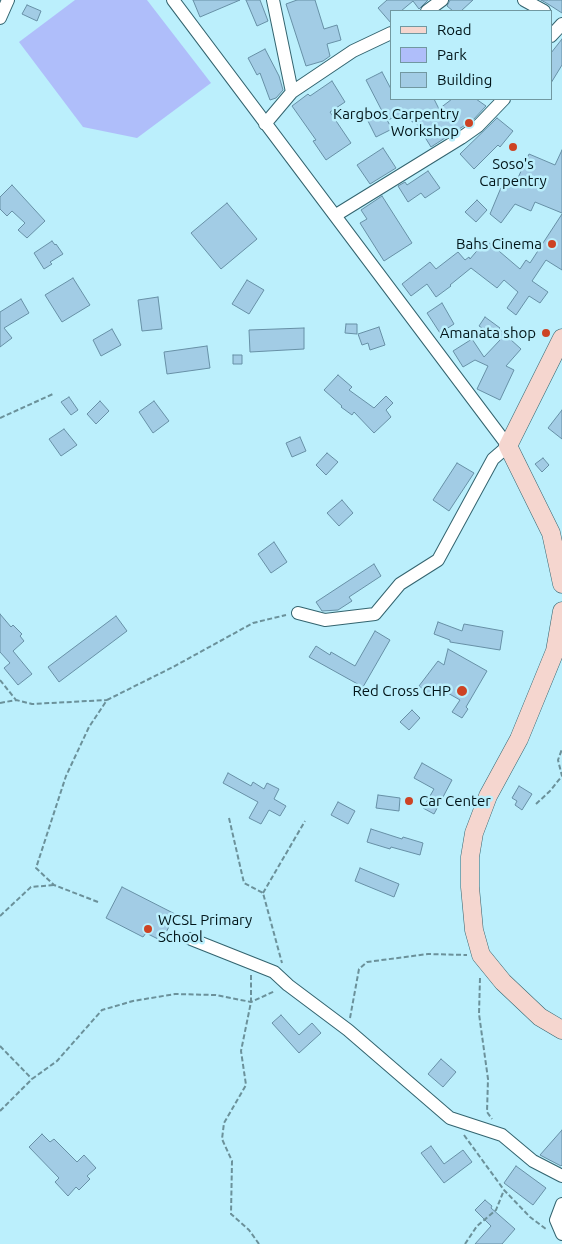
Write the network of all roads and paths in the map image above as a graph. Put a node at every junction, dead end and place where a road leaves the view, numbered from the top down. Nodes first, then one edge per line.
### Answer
1 (8, 0) edge
2 (173, 0) edge
3 (273, 0) edge
4 (442, 0) edge
5 (524, 0) edge
6 (427, 10) edge
7 (542, 10) edge
8 (0, 18) edge
9 (562, 24) edge
10 (390, 33) edge
11 (552, 35) edge
12 (292, 92) junction
13 (503, 100) edge
14 (265, 124) junction
15 (336, 215) junction
16 (562, 338) edge
17 (53, 394) dead end
18 (0, 418) edge
19 (508, 446) junction
20 (562, 584) edge
21 (562, 611) edge
22 (298, 613) joint
23 (0, 680) edge
24 (16, 700) junction
25 (107, 700) junction
26 (0, 703) edge
27 (562, 749) edge
28 (536, 804) dead end
29 (229, 818) dead end
30 (305, 821) dead end
31 (54, 885) junction
32 (263, 893) junction
33 (98, 902) dead end
34 (0, 916) edge
35 (191, 938) dead end
36 (481, 955) junction
37 (251, 963) junction
38 (288, 985) junction
39 (251, 1002) junction
40 (348, 1030) junction
41 (562, 1030) edge
42 (0, 1046) edge
43 (32, 1079) junction
44 (0, 1111) edge
45 (450, 1118) junction
46 (502, 1135) junction
47 (562, 1176) edge
48 (504, 1190) junction
49 (562, 1204) edge
50 (546, 1229) dead end
51 (562, 1234) edge
52 (259, 1244) edge
53 (465, 1244) edge

1 - 8 street
2 - 14 street
3 - 12 street
4 - 6 street
5 - 7 street
9 - 11 street
10 - 12 street
12 - 14 street
13 - 15 street
14 - 15 street
15 - 19 street
16 - 19 main road
17 - 18 path
19 - 20 main road
19 - 22 street
21 - 36 main road
22 - 25 path
23 - 24 path
24 - 25 path
24 - 26 path
25 - 31 path
27 - 28 path
29 - 32 path
30 - 32 path
31 - 33 path
31 - 34 path
32 - 38 path
35 - 37 street
36 - 40 path
36 - 41 main road
36 - 46 path
37 - 38 street
37 - 39 path
38 - 39 path
38 - 40 street
39 - 43 path
39 - 52 path
40 - 45 street
42 - 43 path
43 - 44 path
45 - 46 street
45 - 48 path
46 - 47 street
48 - 50 path
48 - 53 path
49 - 51 street

